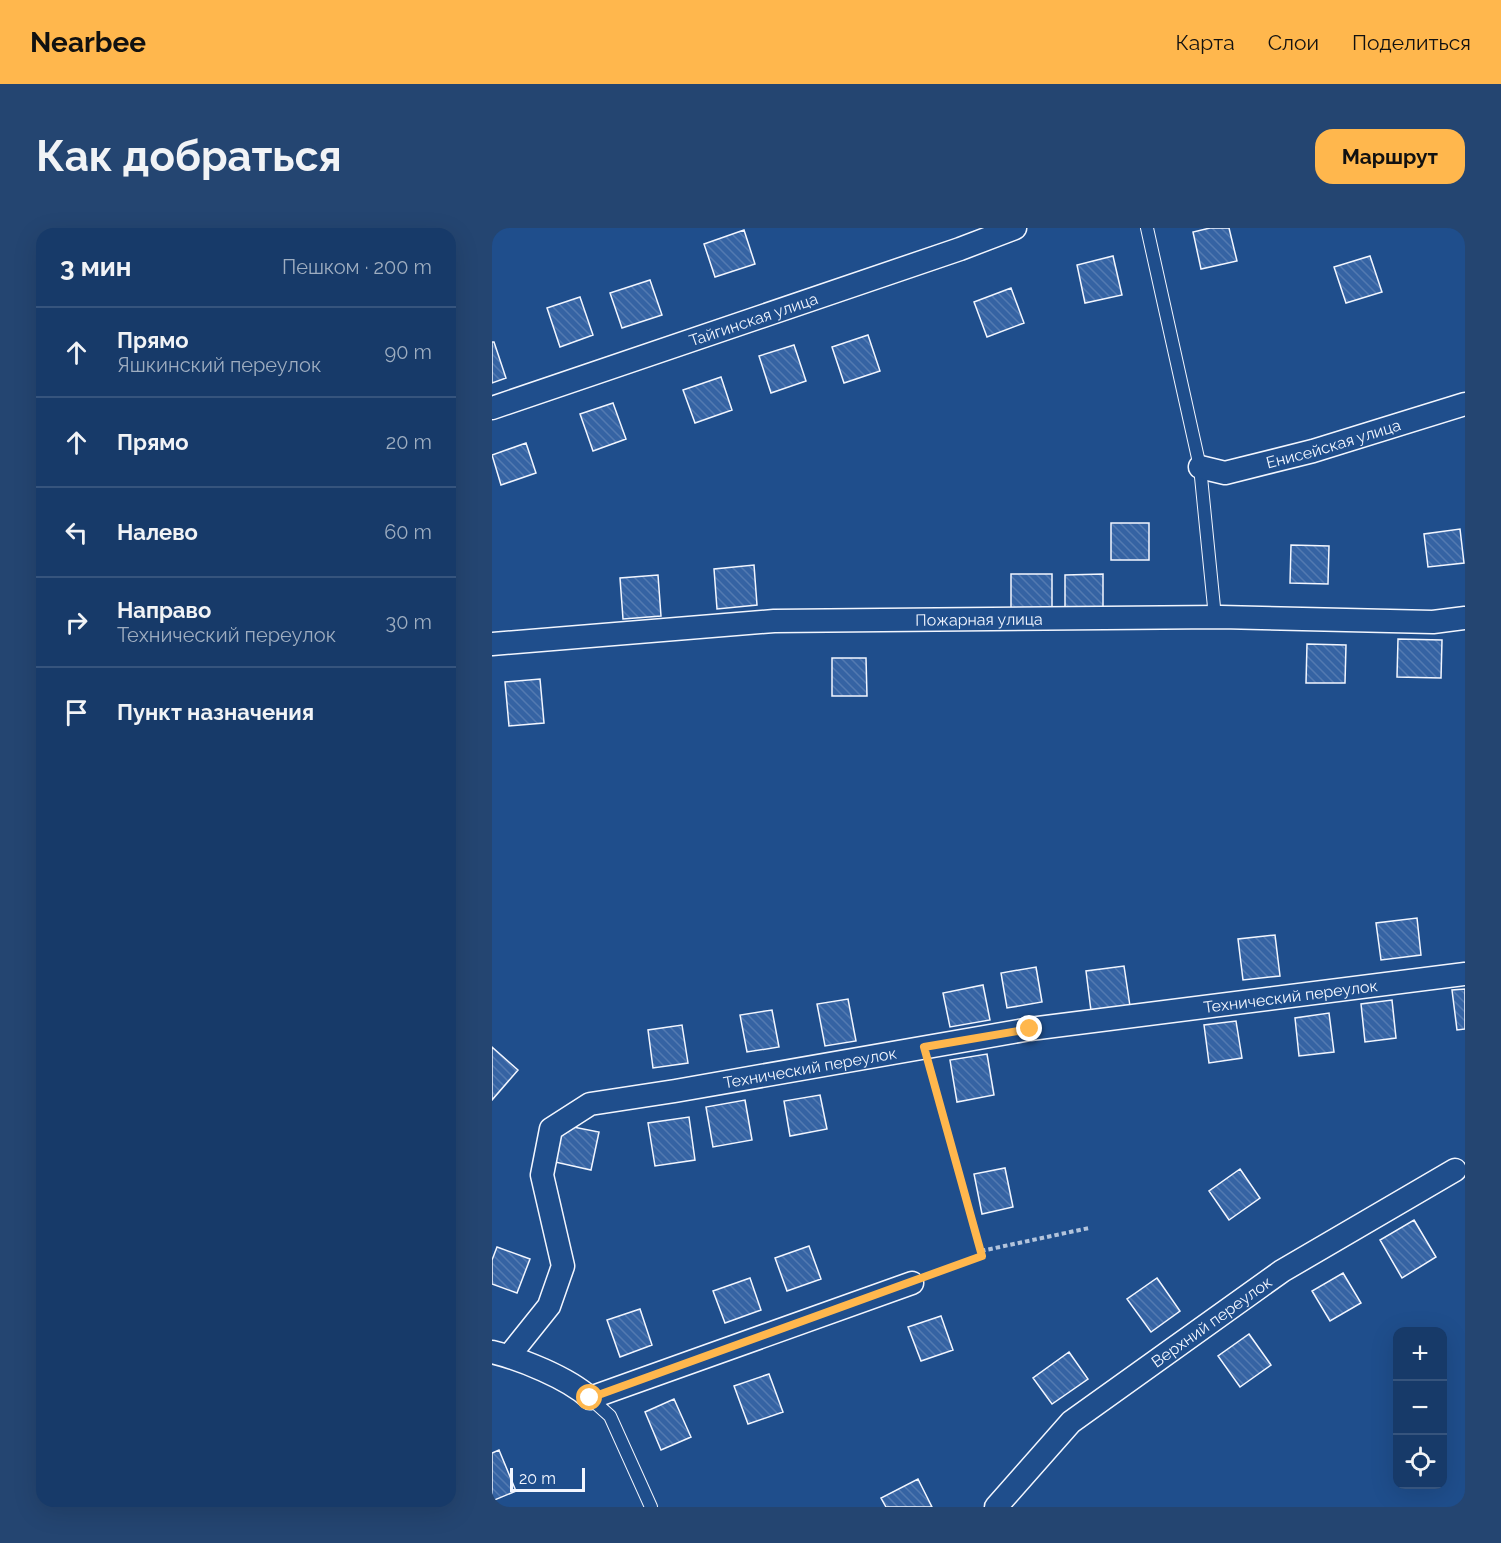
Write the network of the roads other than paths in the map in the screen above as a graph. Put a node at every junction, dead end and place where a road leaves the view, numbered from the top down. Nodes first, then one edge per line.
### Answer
1 (1015, 228) edge
2 (1147, 228) edge
3 (1465, 404) edge
4 (492, 408) edge
5 (1200, 467) junction
6 (1215, 617) junction
7 (1465, 618) edge
8 (492, 644) edge
9 (1465, 974) edge
10 (1455, 1170) dead end
11 (912, 1283) road end
12 (498, 1358) edge
13 (590, 1398) junction
14 (651, 1507) edge
15 (996, 1507) edge

1 - 4 street, Тайгинская улица
2 - 5 lane
3 - 5 street, Енисейская улица
5 - 6 lane
6 - 7 street, Пожарная улица
6 - 8 street, Пожарная улица
9 - 12 street, Технический переулок
10 - 15 street, Верхний переулок
11 - 13 street
12 - 13 street
13 - 14 lane

